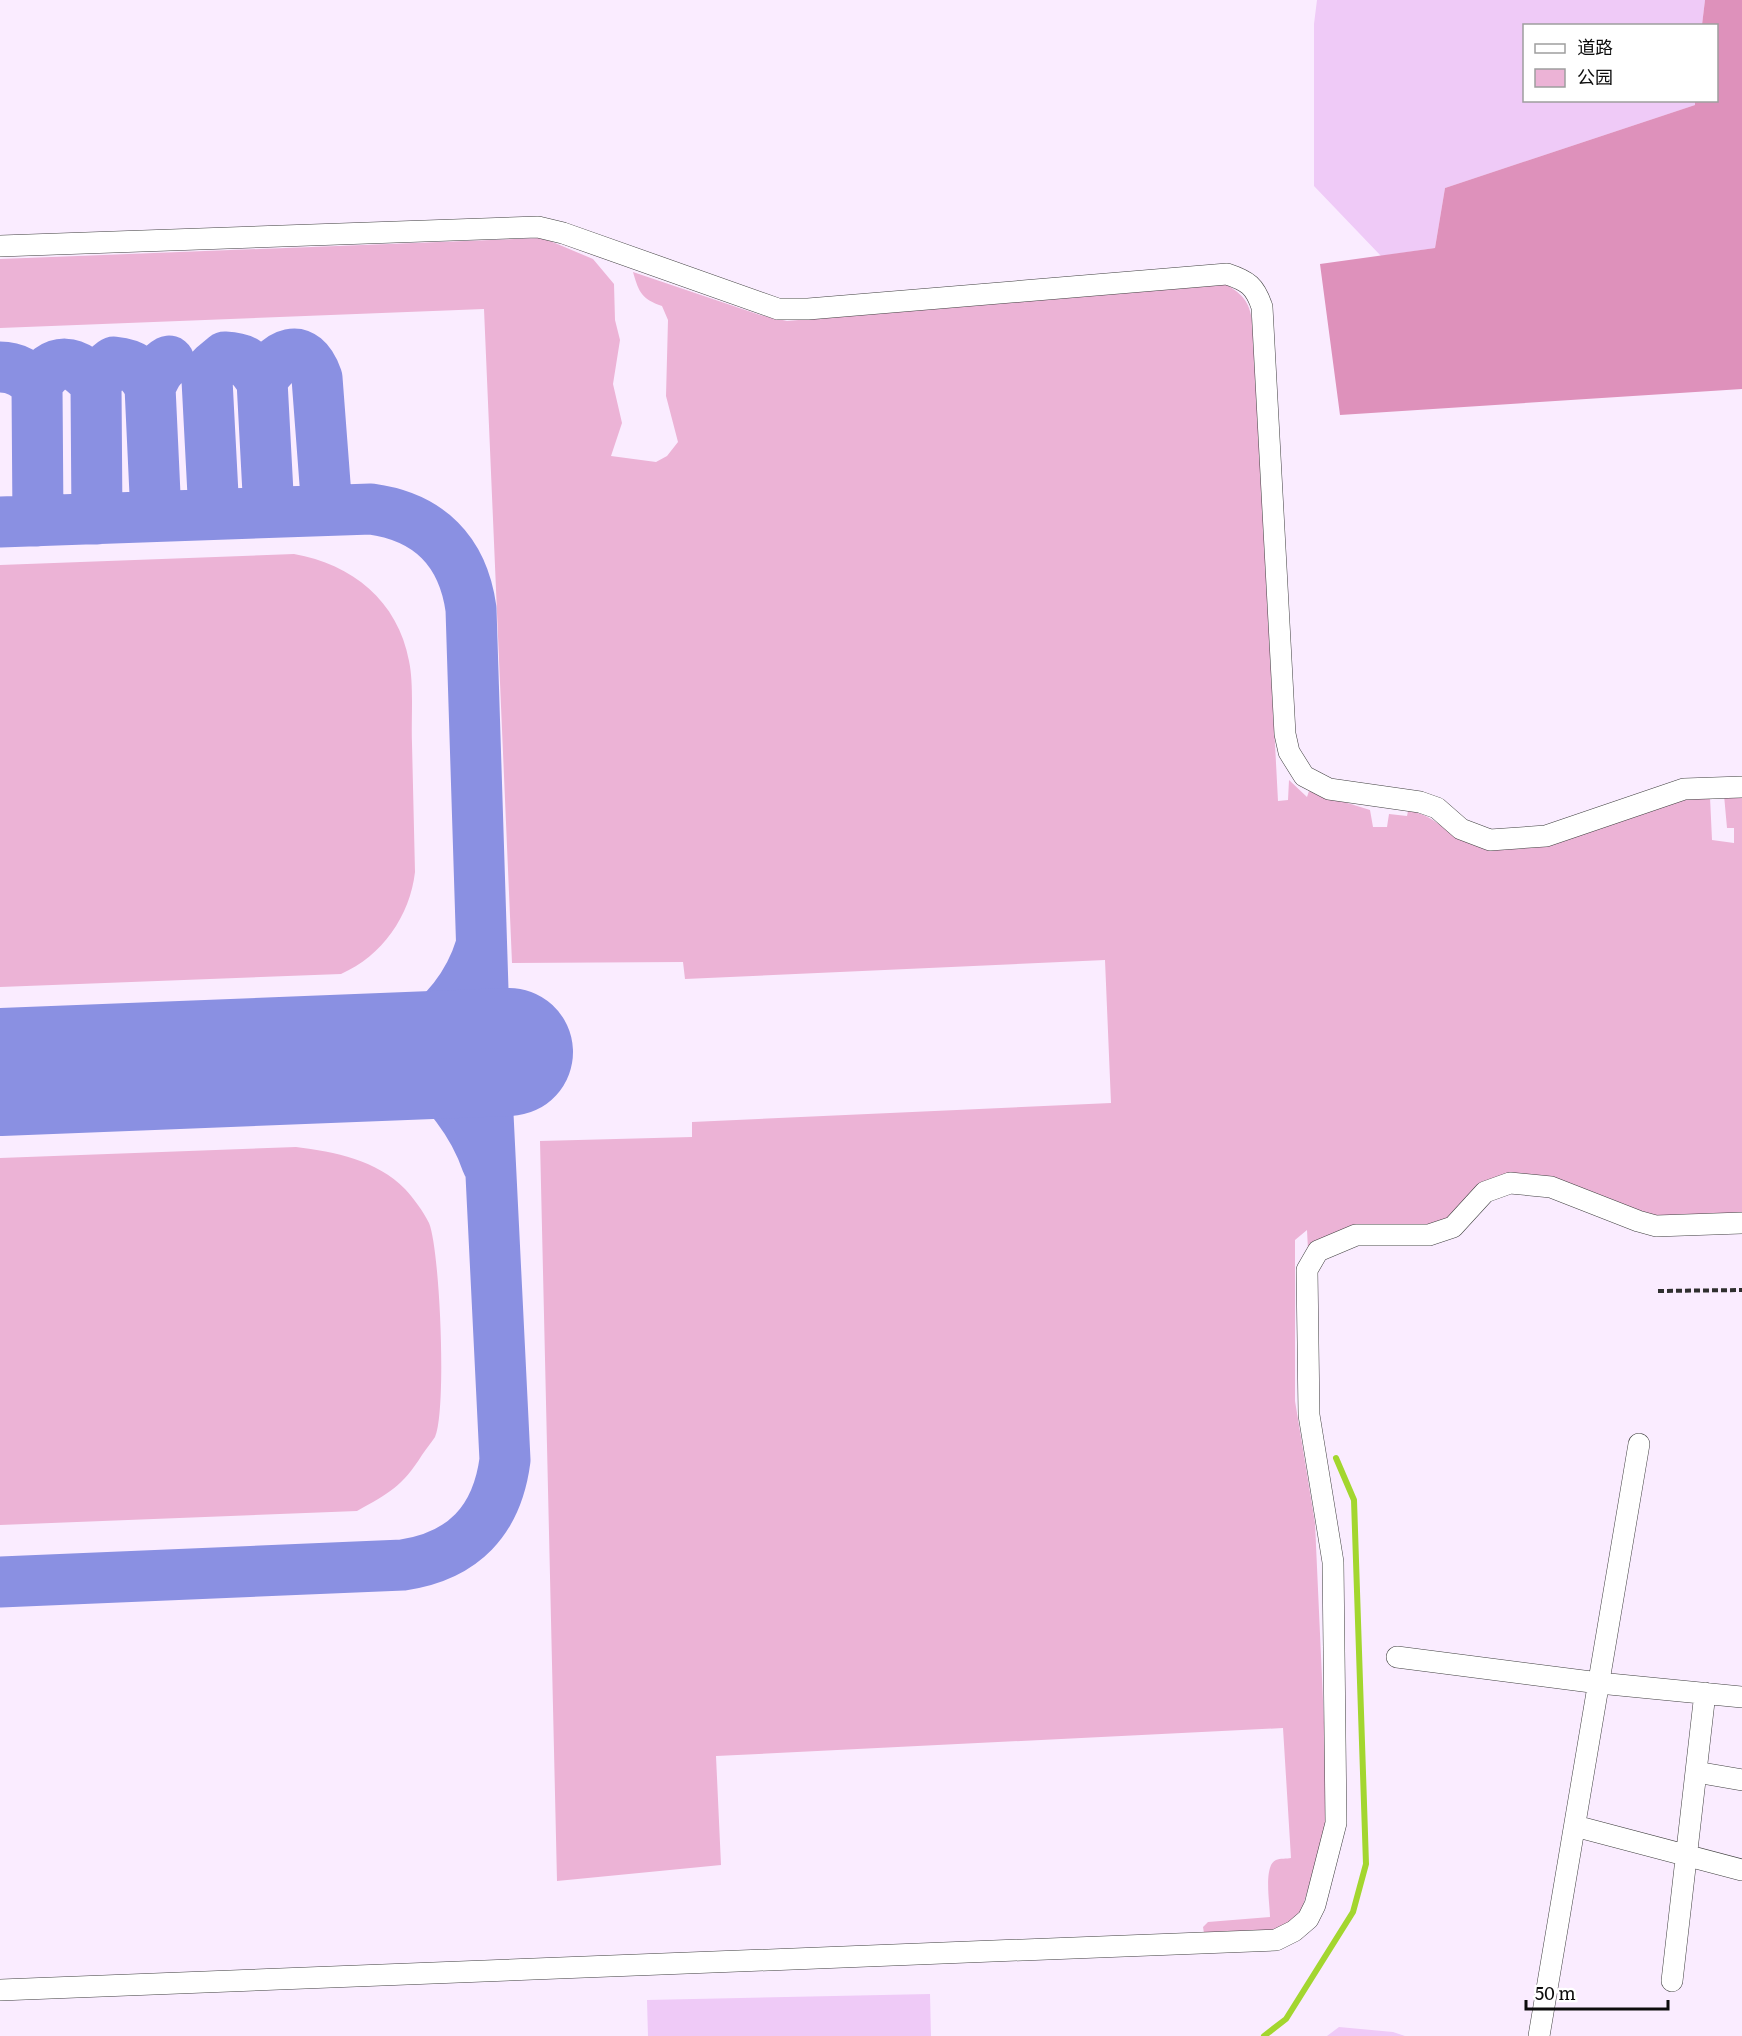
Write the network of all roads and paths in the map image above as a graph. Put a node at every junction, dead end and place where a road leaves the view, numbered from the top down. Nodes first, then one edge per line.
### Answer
1 (0, 246) edge
2 (1742, 787) edge
3 (1742, 1223) edge
4 (1742, 1290) edge
5 (1658, 1291) dead end
6 (1639, 1444) dead end
7 (1397, 1657) dead end
8 (1599, 1683) junction
9 (1705, 1693) junction
10 (1742, 1697) edge
11 (1696, 1772) junction
12 (1742, 1780) edge
13 (1575, 1826) junction
14 (1687, 1856) junction
15 (1742, 1870) edge
16 (1672, 1981) dead end
17 (0, 1990) edge
18 (1539, 2036) edge

1 - 2 street
3 - 17 street
4 - 5 path
6 - 8 street
7 - 8 street
8 - 9 street
8 - 13 street
9 - 10 street
9 - 11 street
11 - 12 street
11 - 14 street
13 - 14 street
13 - 18 street
14 - 15 street
14 - 16 street

